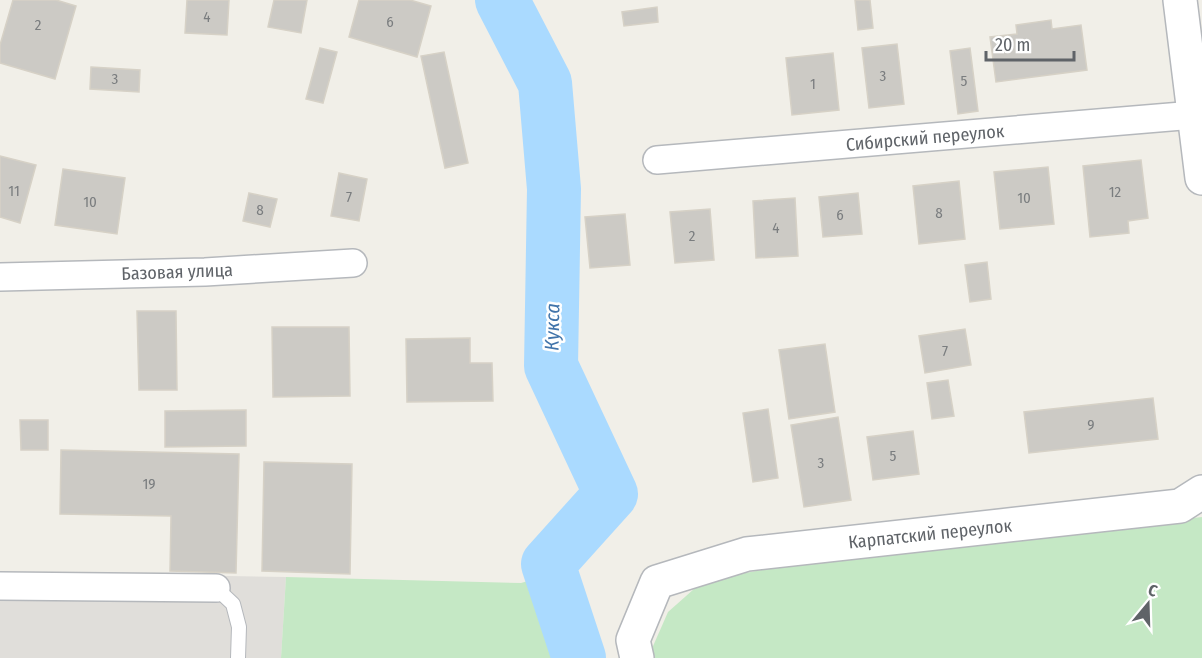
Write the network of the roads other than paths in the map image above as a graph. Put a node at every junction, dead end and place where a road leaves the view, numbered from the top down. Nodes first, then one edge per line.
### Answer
1 (1180, 0) edge
2 (1194, 115) junction
3 (657, 160) dead end
4 (1202, 178) edge
5 (353, 263) dead end
6 (0, 278) edge
7 (1202, 492) edge
8 (0, 586) edge
9 (216, 588) joint
10 (238, 658) edge
11 (637, 658) edge

1 - 2 street
2 - 3 street, Сибирский переулок
2 - 4 street
5 - 6 street, Базовая улица
7 - 11 street, Карпатский переулок
8 - 9 street
9 - 10 lane

